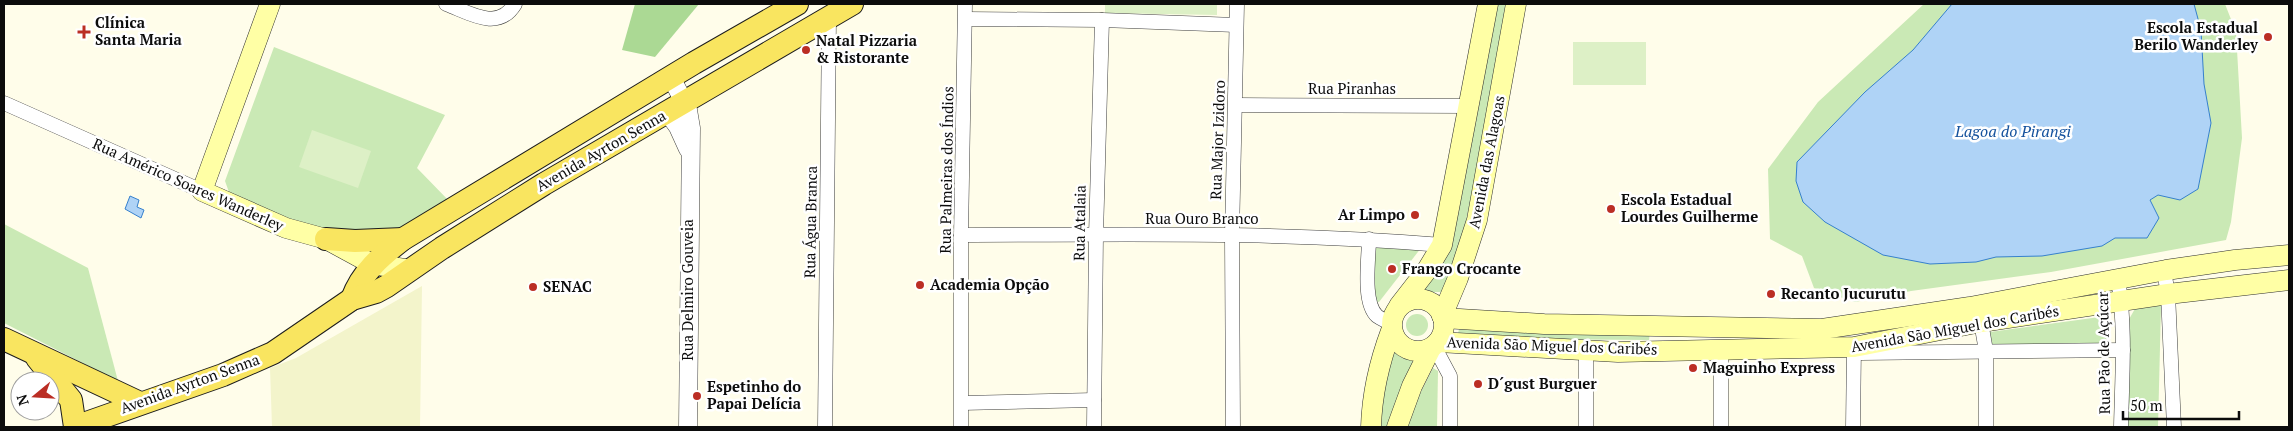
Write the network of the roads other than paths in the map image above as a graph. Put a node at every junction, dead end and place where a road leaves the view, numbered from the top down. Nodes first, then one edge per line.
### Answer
1 (270, 4) edge
2 (446, 4) edge
3 (515, 4) edge
4 (797, 4) edge
5 (852, 4) edge
6 (965, 4) edge
7 (1237, 4) edge
8 (1488, 4) edge
9 (1516, 4) edge
10 (829, 17) junction
11 (966, 19) junction
12 (1102, 20) junction
13 (1236, 25) junction
14 (671, 77) junction
15 (4, 103) edge
16 (1236, 105) junction
17 (1468, 106) junction
18 (676, 108) junction
19 (202, 191) junction
20 (961, 235) junction
21 (1096, 235) junction
22 (1232, 235) junction
23 (326, 239) junction
24 (403, 239) junction
25 (1369, 239) junction
26 (1442, 245) junction
27 (2289, 255) edge
28 (372, 264) junction
29 (411, 270) junction
30 (2164, 271) junction
31 (2118, 279) junction
32 (2289, 280) edge
33 (2168, 294) junction
34 (358, 298) junction
35 (2122, 301) junction
36 (1399, 306) junction
37 (1443, 317) junction
38 (1981, 322) junction
39 (1654, 326) junction
40 (1391, 327) junction
41 (4, 339) edge
42 (1435, 346) junction
43 (1586, 350) junction
44 (1721, 350) junction
45 (1854, 350) junction
46 (2123, 350) junction
47 (1653, 351) junction
48 (1986, 351) junction
49 (34, 354) junction
50 (1094, 400) junction
51 (140, 403) junction
52 (962, 403) junction
53 (75, 427) edge
54 (688, 427) edge
55 (825, 427) edge
56 (962, 427) edge
57 (1094, 427) edge
58 (1233, 427) edge
59 (1371, 427) edge
60 (1397, 427) edge
61 (1450, 427) edge
62 (1586, 427) edge
63 (1721, 427) edge
64 (1853, 427) edge
65 (1986, 427) edge
66 (2121, 427) edge
67 (2174, 427) edge

1 - 19 main road
2 - 3 street
4 - 14 main road, Avenida Ayrton Senna
5 - 10 main road, Avenida Ayrton Senna
6 - 11 street, Rua Palmeiras dos Índios
7 - 13 street, Rua Major Izidoro
8 - 17 main road, Avenida das Alagoas
9 - 37 main road, Avenida das Alagoas
10 - 18 main road, Avenida Ayrton Senna
10 - 55 street, Rua Água Branca
11 - 12 street
11 - 20 street, Rua Palmeiras dos Índios
12 - 13 street
12 - 21 street, Rua Atalaia
13 - 16 street, Rua Major Izidoro
14 - 18 street, Rua Delmiro Gouveia
14 - 24 main road, Avenida Ayrton Senna
15 - 19 street, Rua Américo Soares Wanderley
16 - 17 street, Rua Piranhas
16 - 22 street, Rua Major Izidoro
17 - 26 main road, Avenida das Alagoas
18 - 29 main road, Avenida Ayrton Senna
18 - 54 street, Rua Delmiro Gouveia
19 - 23 main road, Rua Américo Soares Wanderley
20 - 21 street, Rua Ouro Branco
20 - 52 street, Rua Palmeiras dos Índios
21 - 22 street, Rua Ouro Branco
21 - 50 street, Rua Atalaia
22 - 25 street, Rua Ouro Branco
22 - 58 street, Rua Major Izidoro
23 - 24 main road
23 - 28 main road, Rua Américo Soares Wanderley
24 - 28 main road, Avenida Ayrton Senna
25 - 26 street, Rua Ouro Branco
25 - 40 street
26 - 36 main road, Avenida das Alagoas
27 - 30 main road, Avenida São Miguel dos Caribés
28 - 29 main road, Rua Américo Soares Wanderley
28 - 34 main road, Avenida Ayrton Senna
29 - 34 main road, Avenida Ayrton Senna
30 - 31 main road, Avenida São Miguel dos Caribés
30 - 33 street
31 - 35 street, Rua Pão de Açúcar
31 - 39 main road, Avenida São Miguel dos Caribés
32 - 33 main road, Avenida São Miguel dos Caribés
33 - 35 main road, Avenida São Miguel dos Caribés
33 - 67 street
34 - 51 main road, Avenida Ayrton Senna
35 - 38 main road, Avenida São Miguel dos Caribés
35 - 46 street, Rua Pão de Açúcar
36 - 37 main road
36 - 40 main road
37 - 39 main road, Avenida São Miguel dos Caribés
37 - 42 main road
38 - 45 main road, Avenida São Miguel dos Caribés
38 - 48 street
39 - 47 main road
40 - 42 main road
40 - 59 main road
41 - 49 main road
42 - 43 main road, Avenida São Miguel dos Caribés
42 - 60 main road
42 - 61 street
43 - 47 main road, Avenida São Miguel dos Caribés
43 - 62 street
44 - 45 main road, Avenida São Miguel dos Caribés
44 - 47 main road, Avenida São Miguel dos Caribés
44 - 63 street
45 - 48 street, Avenida São Miguel dos Caribés
45 - 64 street
46 - 48 street, Avenida São Miguel dos Caribés
46 - 66 street, Rua Pão de Açúcar
48 - 65 street
49 - 51 main road
49 - 53 main road
50 - 52 street
50 - 57 street, Rua Atalaia
51 - 53 main road, Avenida Ayrton Senna
52 - 56 street, Rua Palmeiras dos Índios

